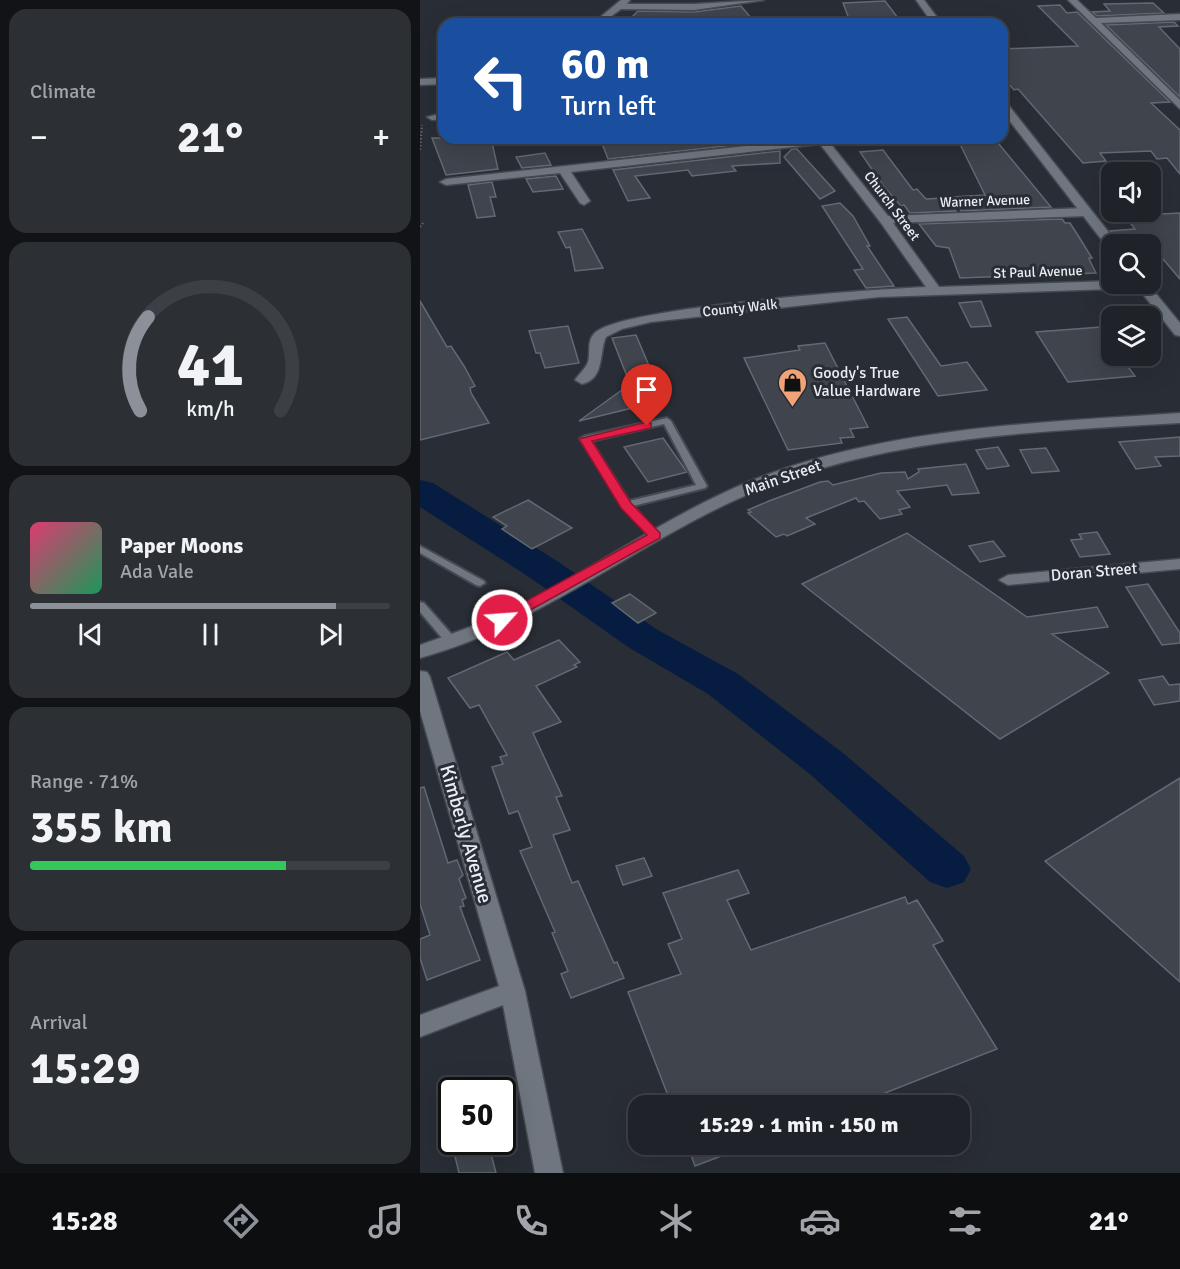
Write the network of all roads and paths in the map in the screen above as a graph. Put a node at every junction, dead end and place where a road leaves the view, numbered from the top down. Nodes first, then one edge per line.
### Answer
1 (760, 0) edge
2 (920, 0) edge
3 (1072, 0) edge
4 (623, 3) edge
5 (1180, 17) edge
6 (604, 18) edge
7 (934, 18) edge
8 (1094, 21) junction
9 (438, 81) edge
10 (420, 82) edge
11 (1180, 106) edge
12 (438, 116) edge
13 (432, 117) dead end
14 (1008, 119) edge
15 (423, 138) dead end
16 (795, 144) edge
17 (826, 144) edge
18 (420, 150) edge
19 (563, 168) junction
20 (446, 182) dead end
21 (584, 201) dead end
22 (1086, 212) junction
23 (885, 220) junction
24 (423, 223) dead end
25 (420, 227) edge
26 (1103, 234) edge
27 (1101, 285) edge
28 (934, 290) junction
29 (1150, 294) edge
30 (1180, 332) edge
31 (582, 380) dead end
32 (1180, 418) edge
33 (626, 505) junction
34 (655, 536) junction
35 (420, 549) edge
36 (1180, 564) edge
37 (1008, 580) dead end
38 (480, 583) dead end
39 (420, 605) edge
40 (451, 641) junction
41 (420, 652) edge
42 (420, 677) edge
43 (513, 991) junction
44 (420, 1026) edge
45 (549, 1173) edge

1 - 4 street
2 - 7 street
3 - 8 street
4 - 6 street
5 - 8 street
8 - 11 street
9 - 10 street
12 - 13 street
14 - 22 street
15 - 18 path
16 - 19 street
17 - 23 street, Church Street
19 - 20 street
19 - 21 street
22 - 23 street, Warner Avenue
22 - 26 street
23 - 28 street, Church Street
24 - 25 path
27 - 28 street, St Paul Avenue
28 - 31 street, County Walk
29 - 30 street
32 - 34 street, Main Street
33 - 33 lane
33 - 34 lane
34 - 40 street, Main Street
35 - 38 lane
36 - 37 street, Doran Street
39 - 40 lane
40 - 41 street, Main Street
42 - 43 street, Kimberly Avenue
43 - 44 street
43 - 45 street, Kimberly Avenue

